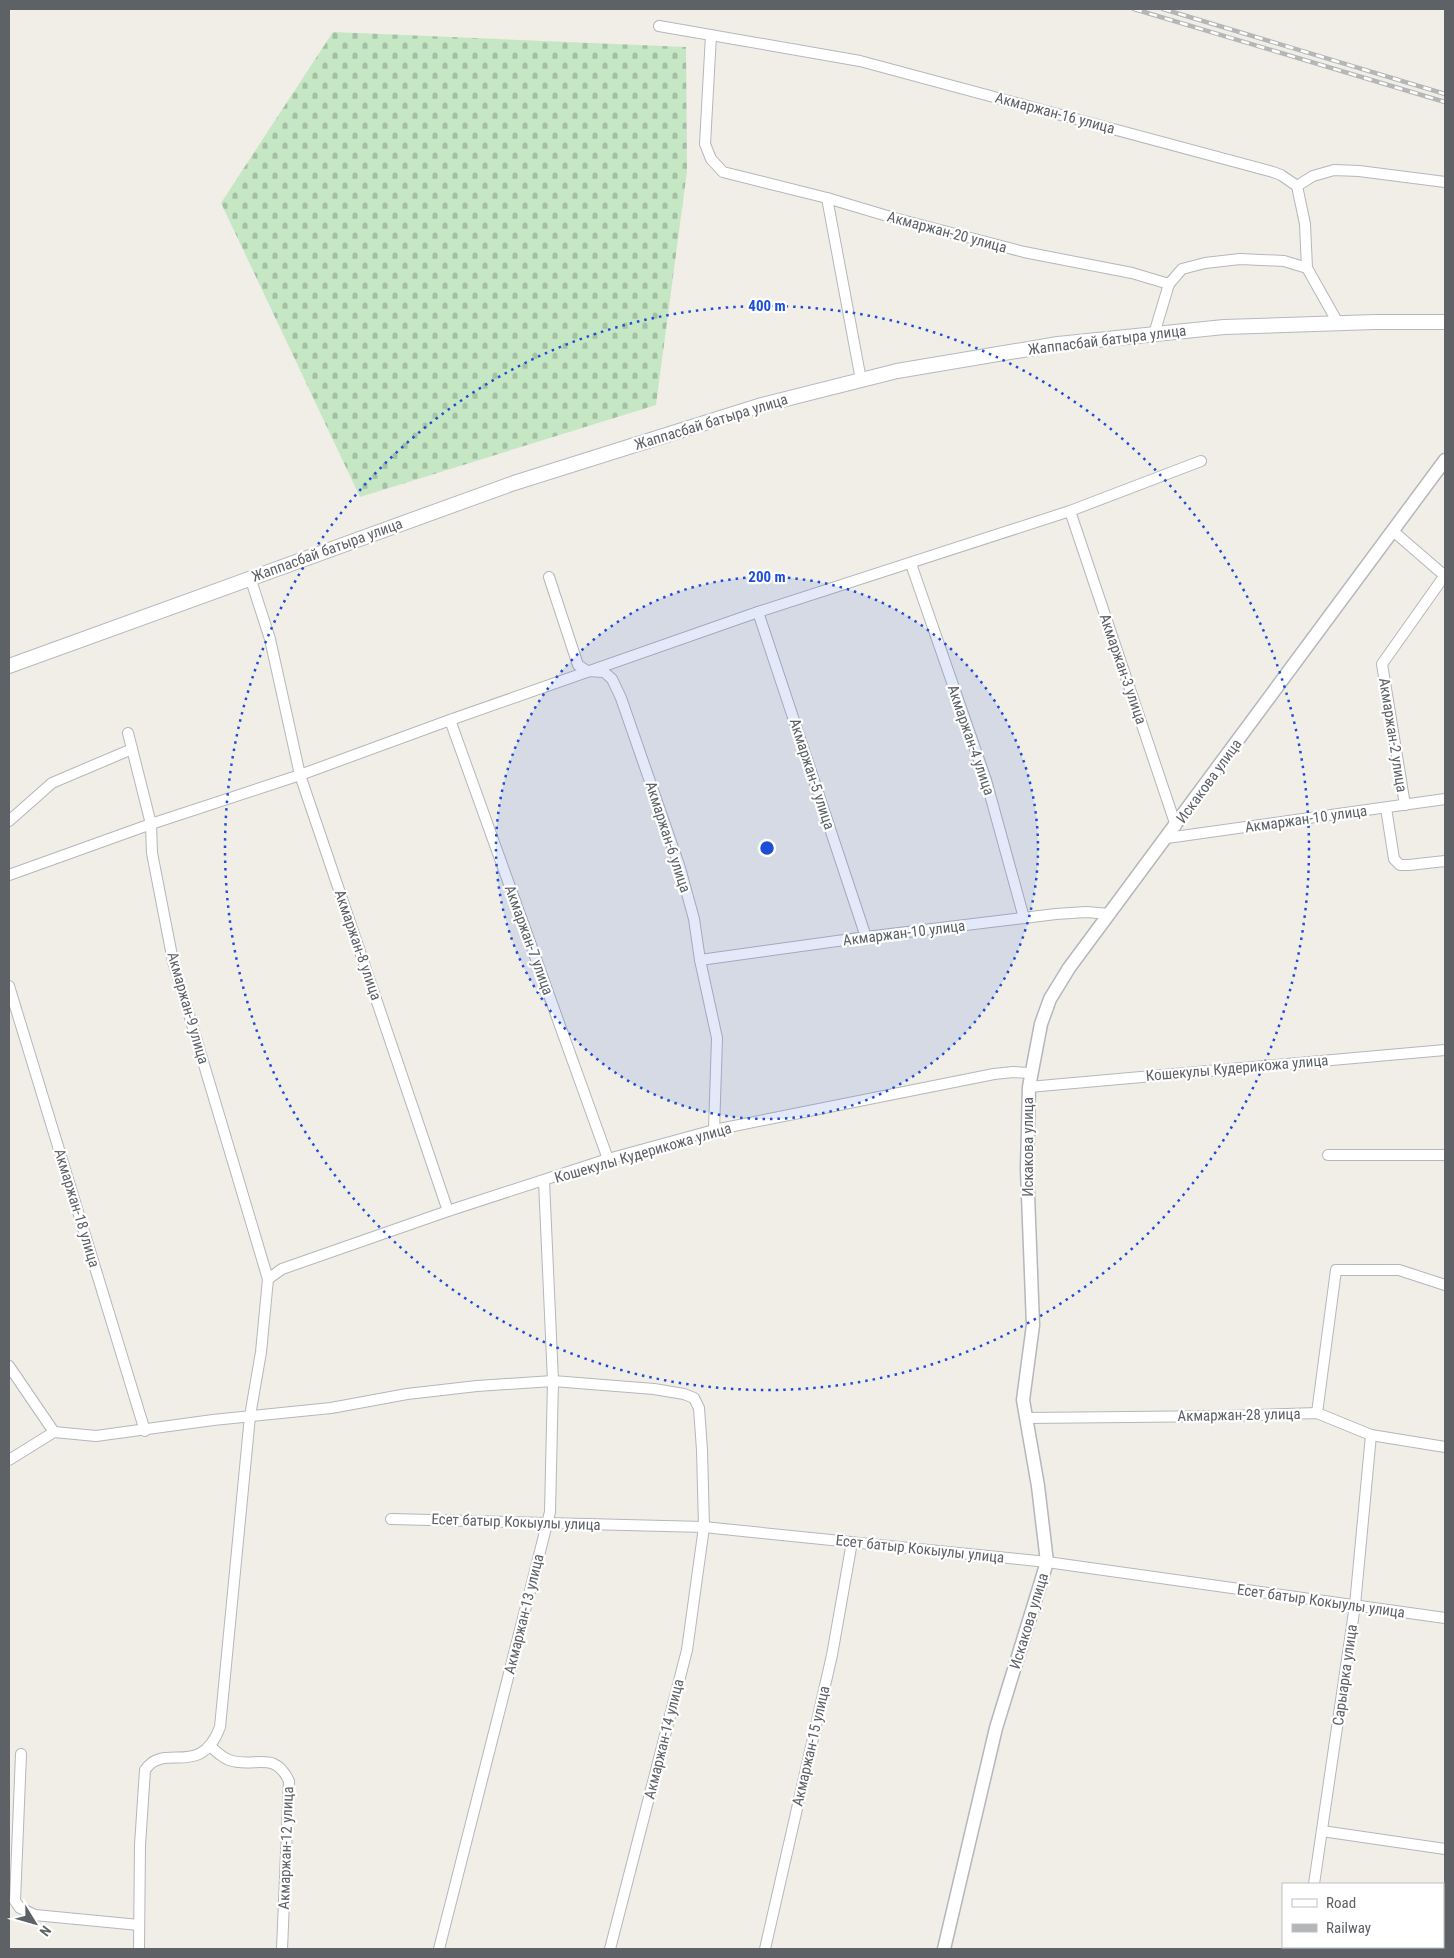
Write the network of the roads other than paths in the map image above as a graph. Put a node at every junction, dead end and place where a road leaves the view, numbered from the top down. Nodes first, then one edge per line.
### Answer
1 (659, 26) dead end
2 (711, 35) junction
3 (1445, 182) edge
4 (1297, 186) junction
5 (827, 198) junction
6 (1307, 268) junction
7 (1169, 284) junction
8 (1445, 322) edge
9 (1338, 323) junction
10 (1154, 334) junction
11 (861, 380) junction
12 (1445, 460) edge
13 (1201, 461) dead end
14 (1070, 512) junction
15 (1393, 531) junction
16 (911, 564) junction
17 (1445, 576) edge
18 (250, 577) junction
19 (549, 577) dead end
20 (758, 612) junction
21 (9, 666) edge
22 (587, 671) junction
23 (450, 720) junction
24 (128, 733) dead end
25 (132, 749) junction
26 (300, 775) junction
27 (1445, 800) edge
28 (1405, 805) junction
29 (1386, 808) junction
30 (9, 821) edge
31 (151, 824) junction
32 (1176, 826) junction
33 (1166, 838) junction
34 (1445, 861) edge
35 (9, 875) edge
36 (1110, 914) junction
37 (1024, 918) junction
38 (866, 937) junction
39 (700, 960) junction
40 (9, 986) edge
41 (1445, 1050) edge
42 (1030, 1073) junction
43 (1029, 1087) junction
44 (714, 1130) junction
45 (1328, 1155) dead end
46 (1445, 1155) edge
47 (608, 1159) junction
48 (544, 1181) junction
49 (448, 1211) junction
50 (268, 1279) junction
51 (1445, 1285) edge
52 (9, 1366) edge
53 (554, 1381) junction
54 (1317, 1413) junction
55 (250, 1416) junction
56 (1027, 1418) junction
57 (145, 1431) junction
58 (54, 1432) junction
59 (1371, 1436) junction
60 (1445, 1447) edge
61 (9, 1460) edge
62 (391, 1519) dead end
63 (547, 1524) junction
64 (704, 1527) junction
65 (852, 1542) junction
66 (1047, 1562) junction
67 (1355, 1606) junction
68 (1445, 1618) edge
69 (210, 1746) junction
70 (21, 1754) dead end
71 (1322, 1831) junction
72 (1445, 1849) edge
73 (1314, 1883) edge
74 (139, 1925) junction
75 (139, 1949) edge
76 (282, 1949) edge
77 (439, 1949) edge
78 (610, 1949) edge
79 (766, 1949) edge
80 (944, 1949) edge

1 - 2 street, Акмаржан-16 улица
2 - 4 street, Акмаржан-16 улица
2 - 5 street, Акмаржан-20 улица
3 - 4 street
4 - 6 street
5 - 7 street, Акмаржан-20 улица
5 - 11 street
6 - 7 street
6 - 9 street
7 - 10 street
8 - 9 main road, Жаппасбай батыра улица
9 - 10 main road, Жаппасбай батыра улица
10 - 11 main road, Жаппасбай батыра улица
11 - 18 main road, Жаппасбай батыра улица
12 - 15 street, Искакова улица
13 - 14 street
14 - 16 street
14 - 32 street, Акмаржан-3 улица
15 - 17 street
15 - 32 street, Искакова улица
16 - 20 street
16 - 37 street, Акмаржан-4 улица
17 - 28 street, Акмаржан-2 улица
18 - 21 main road, Жаппасбай батыра улица
18 - 26 street, Акмаржан-8 улица
19 - 22 street
20 - 22 street
20 - 38 street, Акмаржан-5 улица
22 - 23 street
22 - 39 street, Акмаржан-6 улица
23 - 26 street
23 - 47 street, Акмаржан-7 улица
24 - 25 street, Акмаржан-9 улица
25 - 30 street
25 - 31 street, Акмаржан-9 улица
26 - 31 street
26 - 49 street, Акмаржан-8 улица
27 - 28 street, Акмаржан-10 улица
28 - 29 street, Акмаржан-10 улица
29 - 33 street, Акмаржан-10 улица
29 - 34 street
31 - 35 street
31 - 50 street, Акмаржан-9 улица
32 - 33 street, Искакова улица
33 - 36 street, Искакова улица
36 - 37 street, Акмаржан-10 улица
36 - 42 street, Искакова улица
37 - 38 street, Акмаржан-10 улица
38 - 39 street, Акмаржан-10 улица
39 - 44 street, Акмаржан-6 улица
40 - 57 street, Акмаржан-18 улица
41 - 43 street, Кошекулы Кудерикожа улица
42 - 43 street, Искакова улица
42 - 44 street, Кошекулы Кудерикожа улица
43 - 56 street, Искакова улица
44 - 47 street, Кошекулы Кудерикожа улица
45 - 46 street
47 - 48 street, Кошекулы Кудерикожа улица
48 - 49 street, Кошекулы Кудерикожа улица
48 - 53 street, Акмаржан-13 улица
49 - 50 street, Кошекулы Кудерикожа улица
50 - 55 street
51 - 54 street
52 - 58 street
53 - 55 street
53 - 63 street, Акмаржан-13 улица
53 - 64 street, Акмаржан-14 улица
54 - 56 street, Акмаржан-28 улица
54 - 59 street, Акмаржан-28 улица
55 - 57 street
55 - 69 street
56 - 66 street, Искакова улица
57 - 58 street
58 - 61 street
59 - 60 street, Акмаржан-28 улица
59 - 67 street, Сарыарка улица
62 - 63 street, Есет батыр Кокыулы улица
63 - 64 street, Есет батыр Кокыулы улица
63 - 77 street, Акмаржан-13 улица
64 - 65 street, Есет батыр Кокыулы улица
64 - 78 street, Акмаржан-14 улица
65 - 66 street, Есет батыр Кокыулы улица
65 - 79 street, Акмаржан-15 улица
66 - 67 street, Есет батыр Кокыулы улица
66 - 80 street, Искакова улица
67 - 68 street, Есет батыр Кокыулы улица
67 - 71 street, Сарыарка улица
69 - 74 street
69 - 76 street, Акмаржан-12 улица
70 - 74 street
71 - 72 street
71 - 73 street, Сарыарка улица
74 - 75 street

